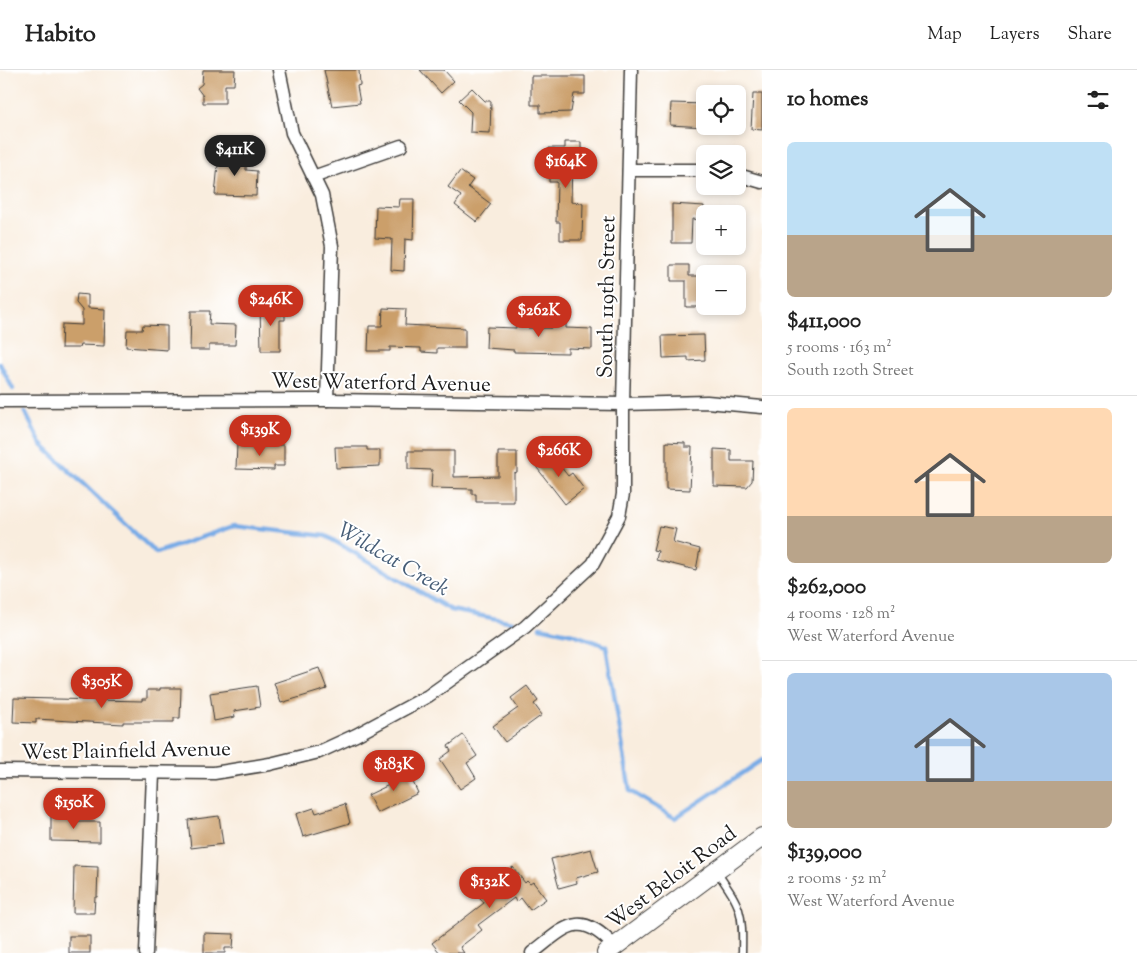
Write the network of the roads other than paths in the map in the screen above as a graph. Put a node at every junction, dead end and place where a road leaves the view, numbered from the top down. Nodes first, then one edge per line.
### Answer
1 (279, 70) edge
2 (631, 70) edge
3 (401, 146) dead end
4 (629, 170) junction
5 (696, 170) edge
6 (313, 177) junction
7 (746, 178) edge
8 (762, 182) edge
9 (0, 400) edge
10 (327, 400) junction
11 (623, 404) junction
12 (762, 407) edge
13 (623, 494) joint
14 (0, 771) edge
15 (153, 774) junction
16 (762, 837) edge
17 (716, 871) junction
18 (610, 950) edge
19 (146, 953) edge
20 (532, 953) edge
21 (742, 953) edge

1 - 6 street
2 - 4 street, South 119th Street
3 - 6 street
4 - 5 street
4 - 11 street, South 119th Street
6 - 10 street
7 - 8 street
9 - 10 street, West Waterford Avenue
10 - 11 street, West Waterford Avenue
11 - 12 street, West Waterford Avenue
11 - 13 street, South 119th Street
13 - 15 street, West Plainfield Avenue
14 - 15 street, West Plainfield Avenue
15 - 19 street
16 - 17 main road, West Beloit Road
17 - 18 main road, West Beloit Road
17 - 21 lane
18 - 20 street

